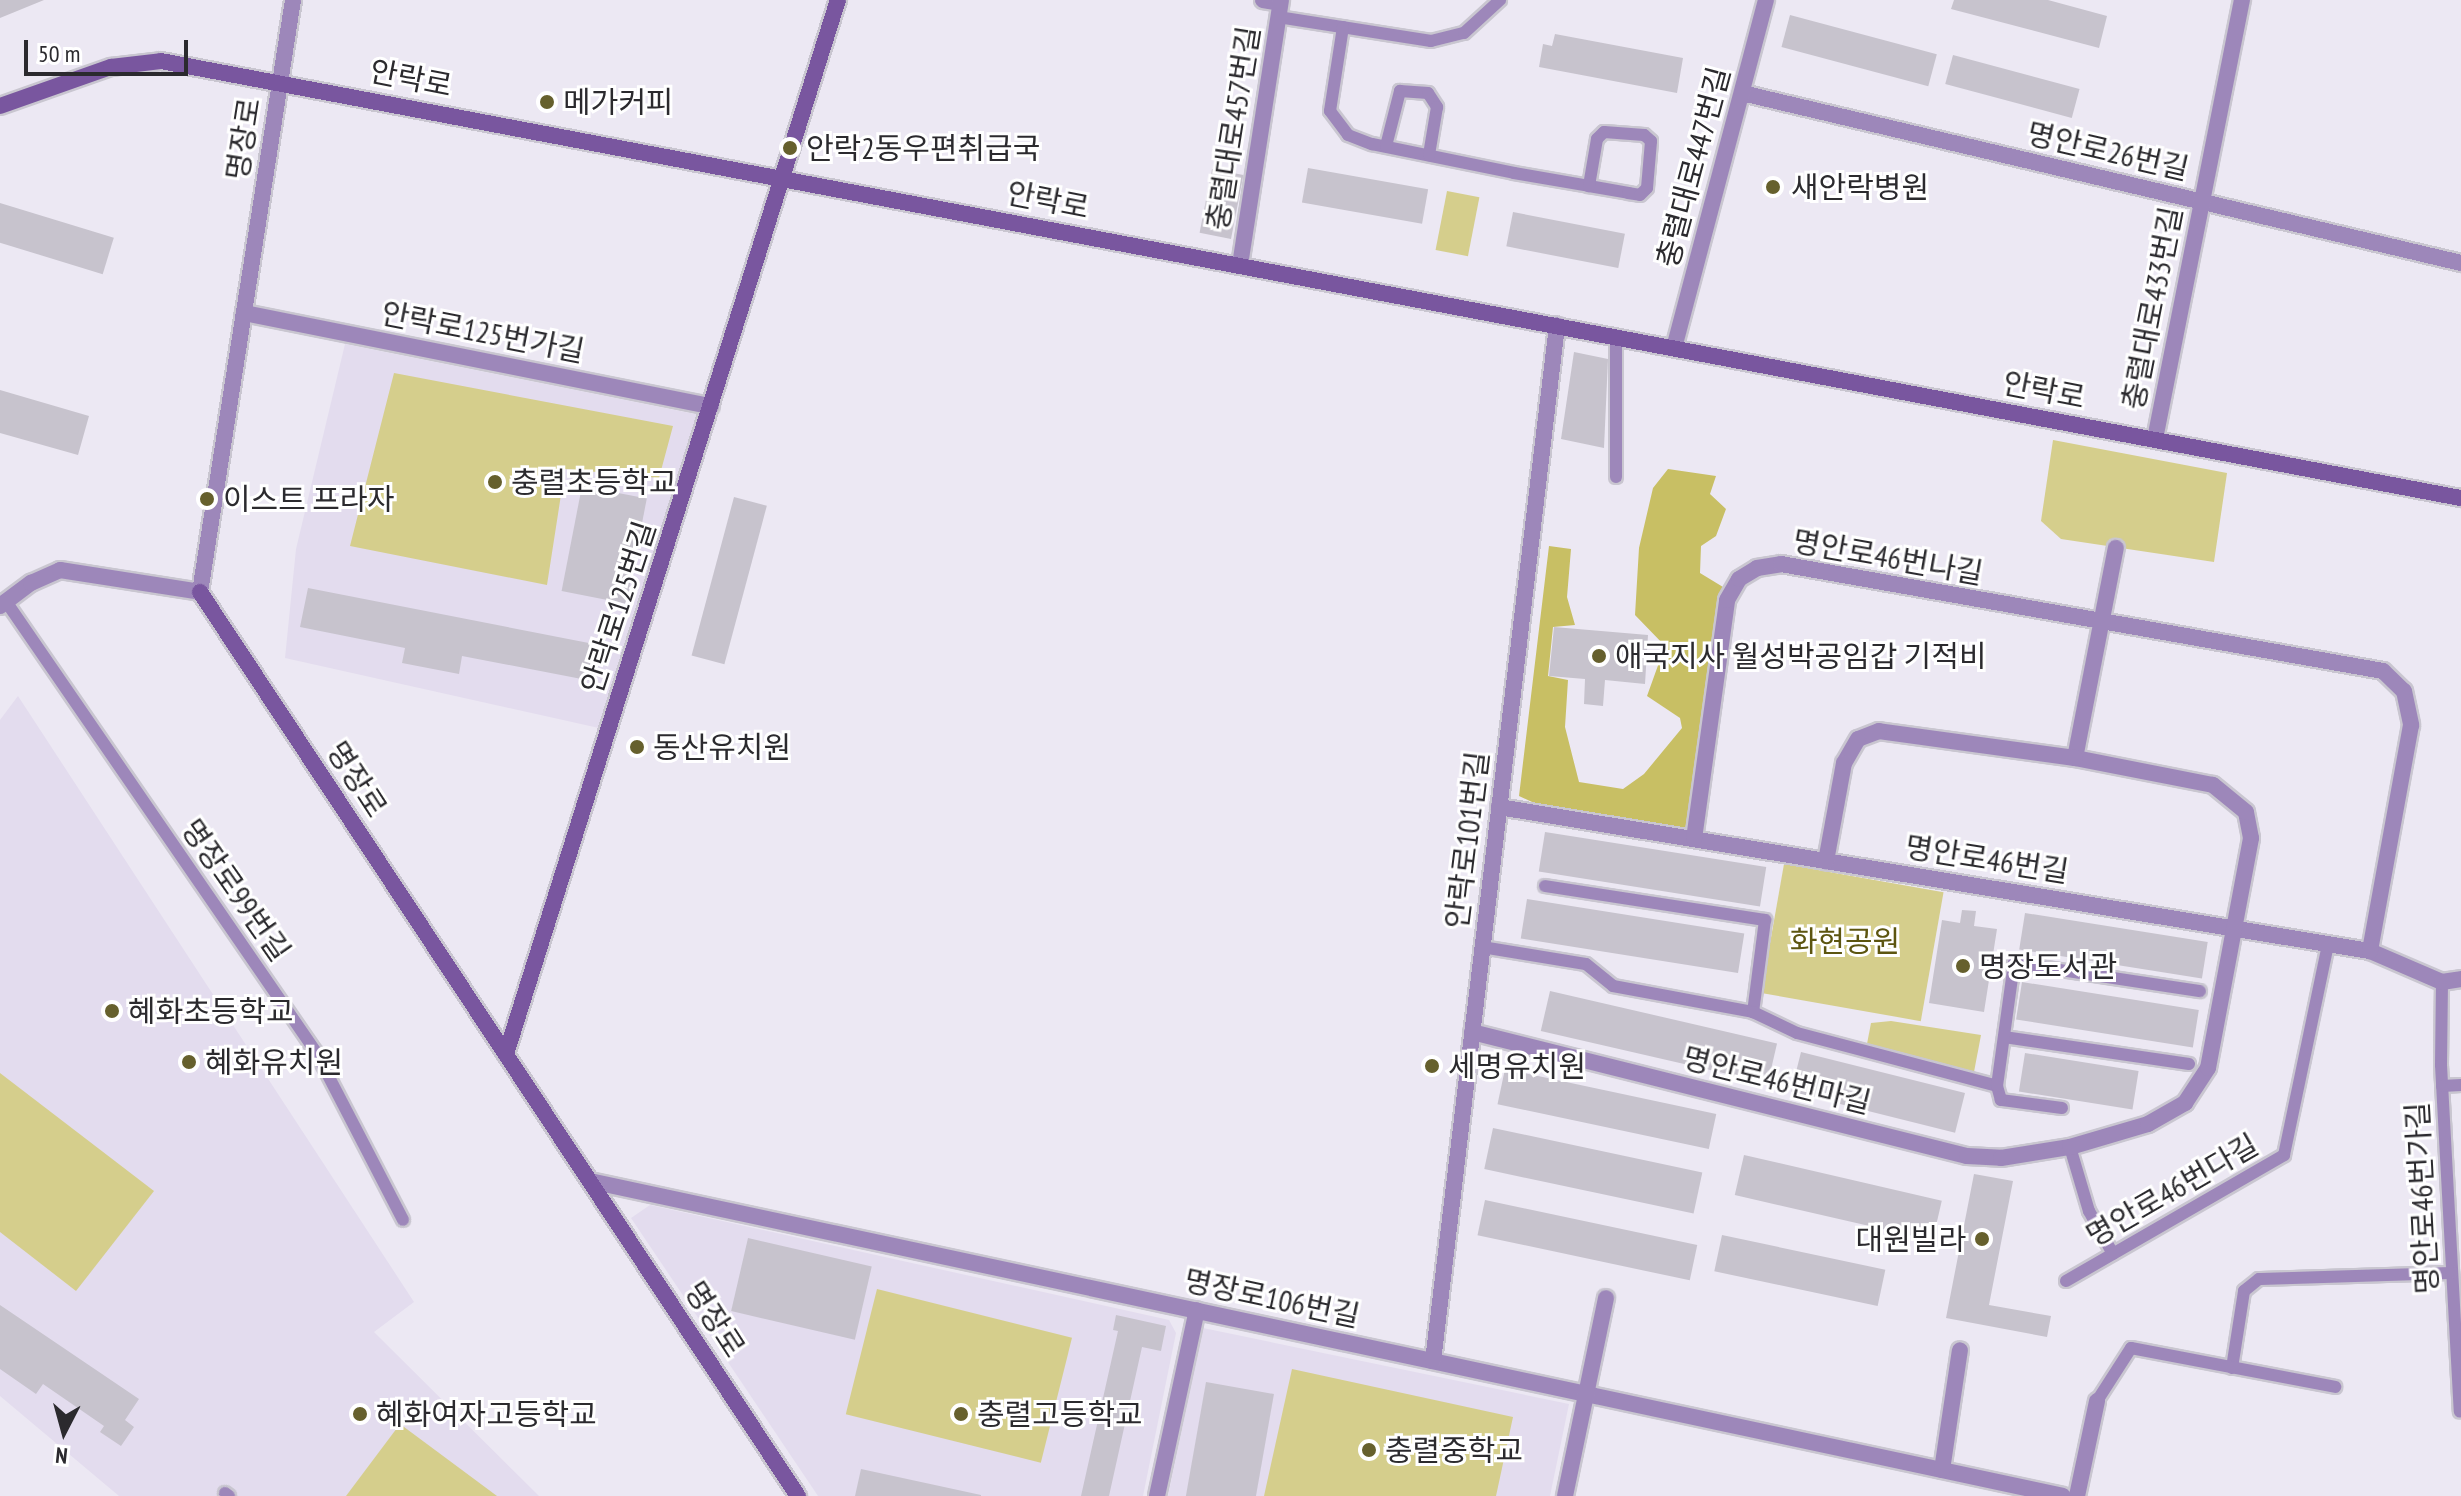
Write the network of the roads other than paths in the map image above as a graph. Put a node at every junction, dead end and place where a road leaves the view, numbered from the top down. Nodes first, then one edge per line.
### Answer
1 (293, 0) edge
2 (838, 0) edge
3 (1500, 0) edge
4 (1766, 0) edge
5 (2242, 0) edge
6 (1276, 5) edge
7 (1343, 27) junction
8 (281, 82) junction
9 (1742, 93) junction
10 (0, 106) edge
11 (1386, 146) junction
12 (1429, 155) junction
13 (784, 178) junction
14 (1589, 186) junction
15 (2202, 202) junction
16 (2461, 263) edge
17 (1240, 265) junction
18 (244, 313) junction
19 (1557, 325) junction
20 (1616, 336) junction
21 (1674, 348) junction
22 (711, 406) junction
23 (2155, 439) junction
24 (1616, 477) dead end
25 (2461, 498) edge
26 (2116, 548) dead end
27 (200, 592) junction
28 (3, 603) edge
29 (2102, 625) junction
30 (2075, 758) junction
31 (1499, 807) junction
32 (1694, 839) junction
33 (1826, 861) junction
34 (1545, 886) dead end
35 (2234, 929) junction
36 (2328, 944) junction
37 (1482, 947) junction
38 (2370, 951) junction
39 (2461, 979) edge
40 (2442, 982) junction
41 (2200, 991) dead end
42 (1753, 1012) junction
43 (1472, 1032) junction
44 (2004, 1037) junction
45 (506, 1054) junction
46 (2189, 1064) dead end
47 (2461, 1085) edge
48 (1997, 1086) junction
49 (2442, 1086) junction
50 (2062, 1108) dead end
51 (2070, 1147) junction
52 (590, 1181) junction
53 (403, 1220) dead end
54 (2113, 1254) junction
55 (2452, 1273) junction
56 (2066, 1281) dead end
57 (1606, 1298) dead end
58 (1197, 1310) junction
59 (1960, 1350) dead end
60 (1433, 1361) junction
61 (2232, 1368) junction
62 (2335, 1387) dead end
63 (1586, 1394) junction
64 (2097, 1401) joint
65 (2460, 1411) edge
66 (1942, 1470) junction
67 (798, 1496) edge
68 (1157, 1496) edge
69 (1565, 1496) edge
70 (2063, 1496) edge
71 (2077, 1496) edge

1 - 8 street, 명장로
2 - 13 main road, 안락로125번길
3 - 7 lane
4 - 9 street, 충렬대로447번길
5 - 15 street, 충렬대로433번길
6 - 7 lane
6 - 17 street, 충렬대로457번길
7 - 11 lane
8 - 10 main road, 안락로
8 - 13 main road, 안락로
8 - 18 street, 명장로
9 - 15 street, 명안로26번길
9 - 21 street, 충렬대로447번길
11 - 12 lane
11 - 12 lane
12 - 14 lane
13 - 17 main road, 안락로
13 - 22 main road, 안락로125번길
14 - 14 lane
15 - 16 street, 명안로26번길
15 - 23 street, 충렬대로433번길
17 - 19 main road, 안락로
18 - 22 street, 안락로125번가길
18 - 27 street, 명장로
19 - 20 main road, 안락로
19 - 31 street, 안락로101번길
20 - 21 main road, 안락로
20 - 24 lane
21 - 23 main road, 안락로
22 - 45 main road, 안락로125번길
23 - 25 main road, 안락로
26 - 29 street
27 - 28 street
27 - 45 main road, 명장로
28 - 53 lane, 명장로99번길
29 - 30 street
29 - 32 street, 명안로46번나길
29 - 38 street, 명안로46번나길
30 - 33 street, 명안로46번마길
30 - 35 street, 명안로46번마길
31 - 32 street, 명안로46번길
31 - 37 street, 안락로101번길
32 - 33 street, 명안로46번길
33 - 35 street, 명안로46번길
34 - 42 lane
35 - 36 street, 명안로46번길
35 - 51 street, 명안로46번마길
36 - 38 street, 명안로46번길
36 - 54 lane, 명안로46번다길
37 - 42 lane
37 - 43 street, 안락로101번길
38 - 40 street, 명안로46번길
39 - 40 street
40 - 49 lane, 명안로46번가길
41 - 44 lane
42 - 48 lane
43 - 51 street, 명안로46번마길
43 - 60 street, 안락로101번길
44 - 46 lane
44 - 48 lane
45 - 52 main road, 명장로
47 - 49 lane
48 - 50 lane
49 - 55 lane, 명안로46번가길
51 - 54 lane
52 - 58 street, 명장로106번길
52 - 67 main road, 명장로
54 - 56 lane, 명안로46번다길
55 - 61 lane
55 - 65 lane, 명안로46번가길
57 - 63 street
58 - 60 street, 명장로106번길
58 - 68 street
59 - 66 street
60 - 63 street, 명장로106번길
61 - 62 lane
61 - 64 lane
63 - 66 street, 명장로106번길
63 - 69 street
64 - 71 street
66 - 70 street, 명장로106번길

